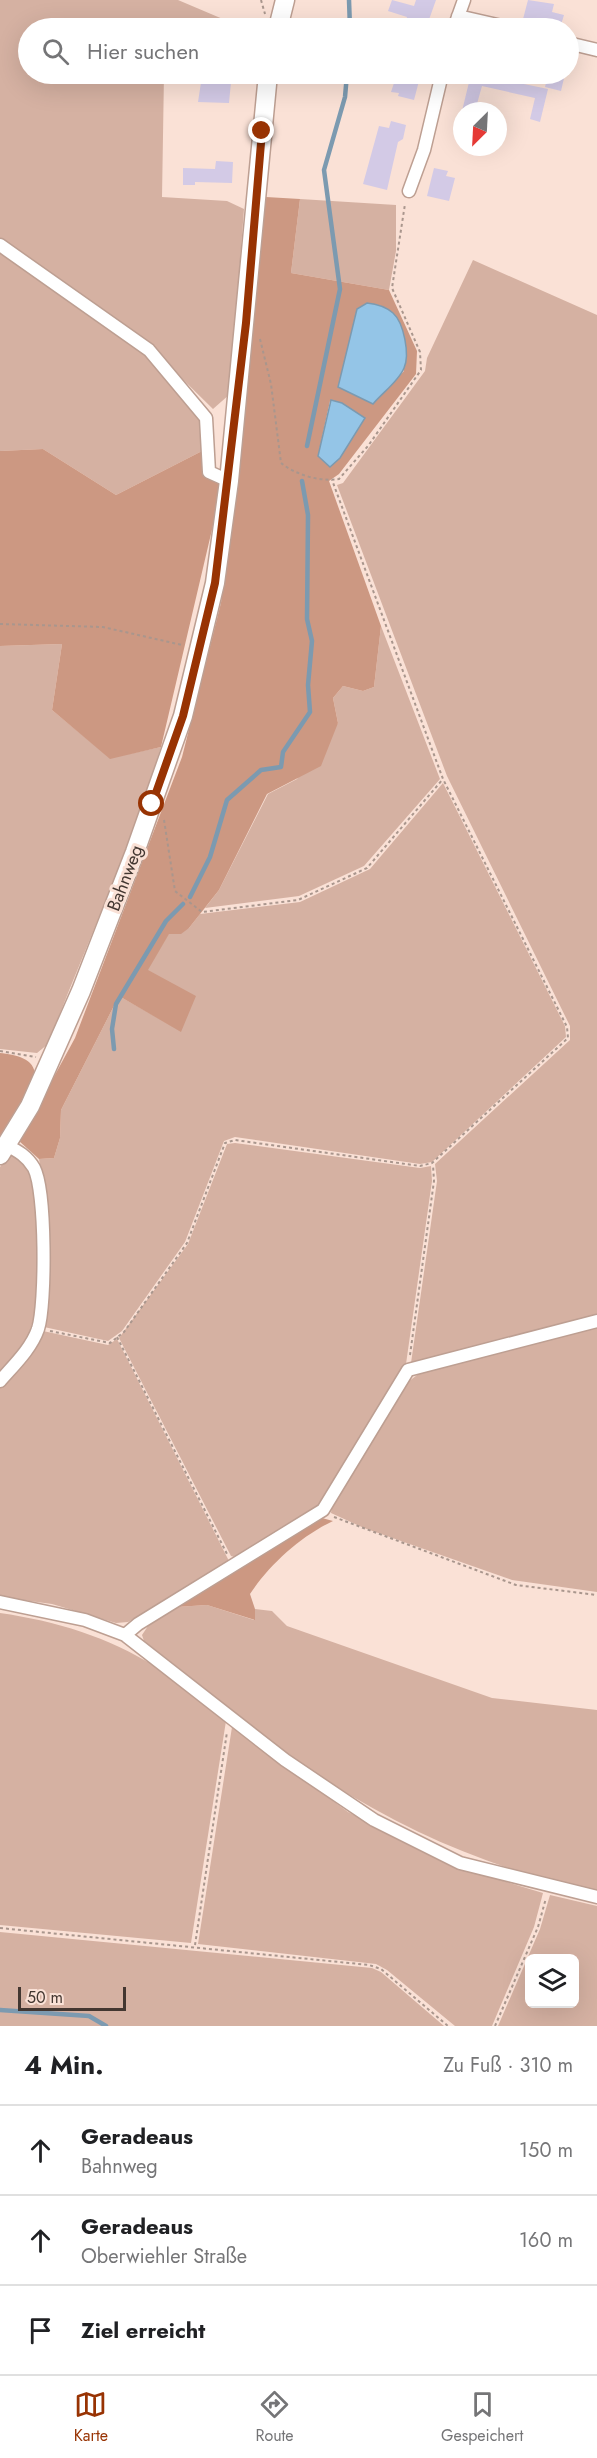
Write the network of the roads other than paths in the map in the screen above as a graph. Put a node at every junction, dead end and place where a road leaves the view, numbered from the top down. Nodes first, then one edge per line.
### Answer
1 (285, 0) edge
2 (464, 0) edge
3 (280, 18) edge
4 (457, 18) edge
5 (579, 46) edge
6 (597, 50) edge
7 (267, 84) edge
8 (440, 84) edge
9 (409, 191) road end
10 (0, 245) edge
11 (229, 481) junction
12 (3, 1150) edge
13 (597, 1321) edge
14 (0, 1381) edge
15 (0, 1602) edge
16 (125, 1635) junction
17 (597, 1897) edge

1 - 3 main road
2 - 4 street
5 - 6 street
7 - 11 main road, Bahnweg
8 - 9 street
10 - 11 street
11 - 12 main road, Bahnweg
12 - 14 street
13 - 16 street
15 - 16 street
16 - 17 street

